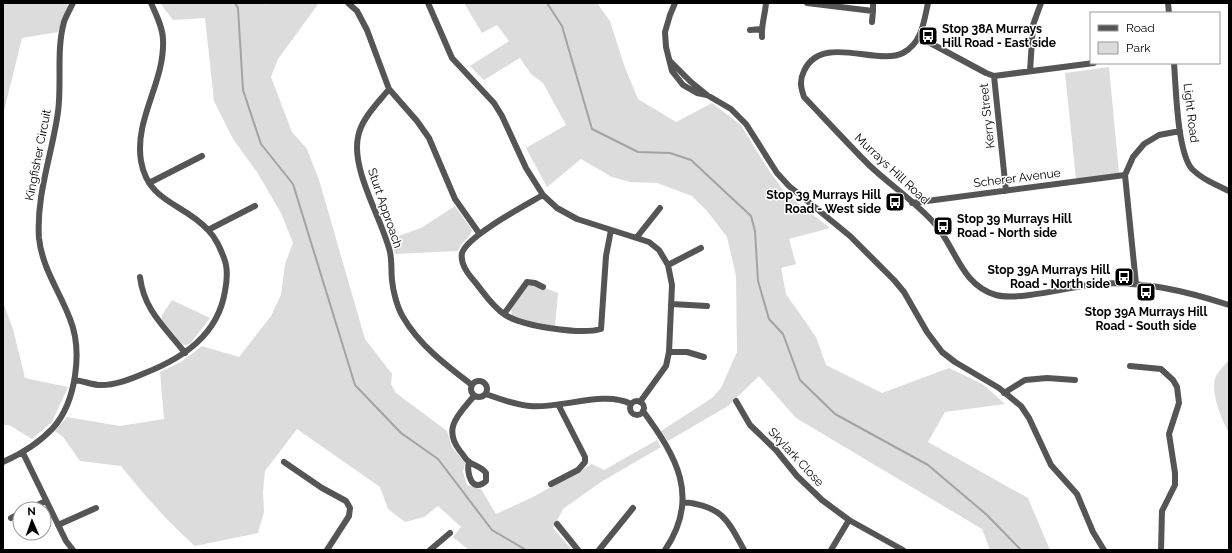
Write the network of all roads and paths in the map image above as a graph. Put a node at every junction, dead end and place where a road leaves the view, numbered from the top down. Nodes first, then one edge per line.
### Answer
1 (73, 3) edge
2 (151, 3) edge
3 (348, 3) edge
4 (428, 3) edge
5 (676, 3) edge
6 (766, 3) edge
7 (806, 3) edge
8 (873, 3) edge
9 (928, 3) edge
10 (1041, 3) edge
11 (873, 11) junction
12 (872, 22) dead end
13 (762, 29) junction
14 (750, 30) dead end
15 (919, 36) junction
16 (762, 37) dead end
17 (1090, 64) edge
18 (1174, 64) edge
19 (1030, 71) junction
20 (994, 76) junction
21 (389, 89) junction
22 (1180, 131) junction
23 (202, 156) dead end
24 (1125, 176) junction
25 (149, 183) junction
26 (1006, 191) junction
27 (1229, 191) edge
28 (543, 195) junction
29 (912, 203) junction
30 (255, 206) dead end
31 (660, 208) dead end
32 (208, 230) junction
33 (611, 230) junction
34 (479, 233) junction
35 (638, 237) junction
36 (701, 248) dead end
37 (668, 265) junction
38 (140, 277) dead end
39 (1136, 284) junction
40 (543, 287) dead end
41 (671, 304) junction
42 (1229, 305) edge
43 (707, 306) dead end
44 (504, 314) junction
45 (669, 352) junction
46 (185, 353) junction
47 (704, 357) dead end
48 (1130, 366) dead end
49 (75, 380) junction
50 (1075, 380) dead end
51 (472, 385) junction
52 (1004, 393) junction
53 (486, 394) junction
54 (474, 396) junction
55 (736, 401) dead end
56 (640, 402) junction
57 (631, 404) junction
58 (559, 406) junction
59 (643, 411) junction
60 (23, 453) junction
61 (3, 462) edge
62 (284, 462) dead end
63 (468, 462) dead end
64 (551, 484) dead end
65 (46, 501) edge
66 (683, 502) junction
67 (96, 508) dead end
68 (633, 508) dead end
69 (52, 513) edge
70 (849, 520) junction
71 (557, 524) dead end
72 (58, 525) junction
73 (450, 533) dead end
74 (73, 550) edge
75 (327, 550) edge
76 (430, 550) edge
77 (578, 550) edge
78 (599, 550) edge
79 (665, 550) edge
80 (744, 550) edge
81 (831, 550) edge
82 (902, 550) edge
83 (1104, 550) edge
84 (1161, 550) edge

1 - 49 street, Kingfisher Circuit
2 - 25 street
3 - 21 street
4 - 28 street
5 - 52 street
6 - 13 street
7 - 11 street
8 - 11 street
9 - 15 street, Murrays Hill Road
10 - 19 street
11 - 12 street
13 - 14 street
13 - 16 street
15 - 20 street, Kerry Street
15 - 29 street, Murrays Hill Road
17 - 19 street
18 - 22 street, Light Road
19 - 20 street
20 - 26 street, Kerry Street
21 - 34 street
21 - 51 street, Sturt Approach
22 - 24 street
22 - 27 street, Light Road
23 - 25 street
24 - 26 street, Scherer Avenue
24 - 39 street
25 - 32 street
26 - 29 street, Scherer Avenue
28 - 33 street
28 - 34 street
29 - 39 street, Murrays Hill Road
30 - 32 street
31 - 35 street
32 - 46 street
33 - 35 street
33 - 44 street
34 - 44 street
35 - 37 street
36 - 37 street
37 - 41 street
38 - 46 street
39 - 42 street, Murrays Hill Road
40 - 44 street
41 - 43 street
41 - 45 street
45 - 47 street
45 - 56 street
46 - 49 street
48 - 84 street
49 - 60 street, Kingfisher Circuit
50 - 52 street
51 - 53 street
51 - 54 street
52 - 83 street
53 - 54 street
53 - 58 street
54 - 63 street
55 - 70 street, Skylark Close
56 - 57 street
56 - 59 street
57 - 58 street
57 - 59 street
58 - 64 street
59 - 66 street
60 - 61 street, Kingfisher Circuit
60 - 65 street
62 - 75 street
66 - 79 street
66 - 80 street
67 - 72 street
68 - 78 street
69 - 72 street
70 - 81 street
70 - 82 street, Skylark Close
71 - 77 street
72 - 74 street
73 - 76 street

